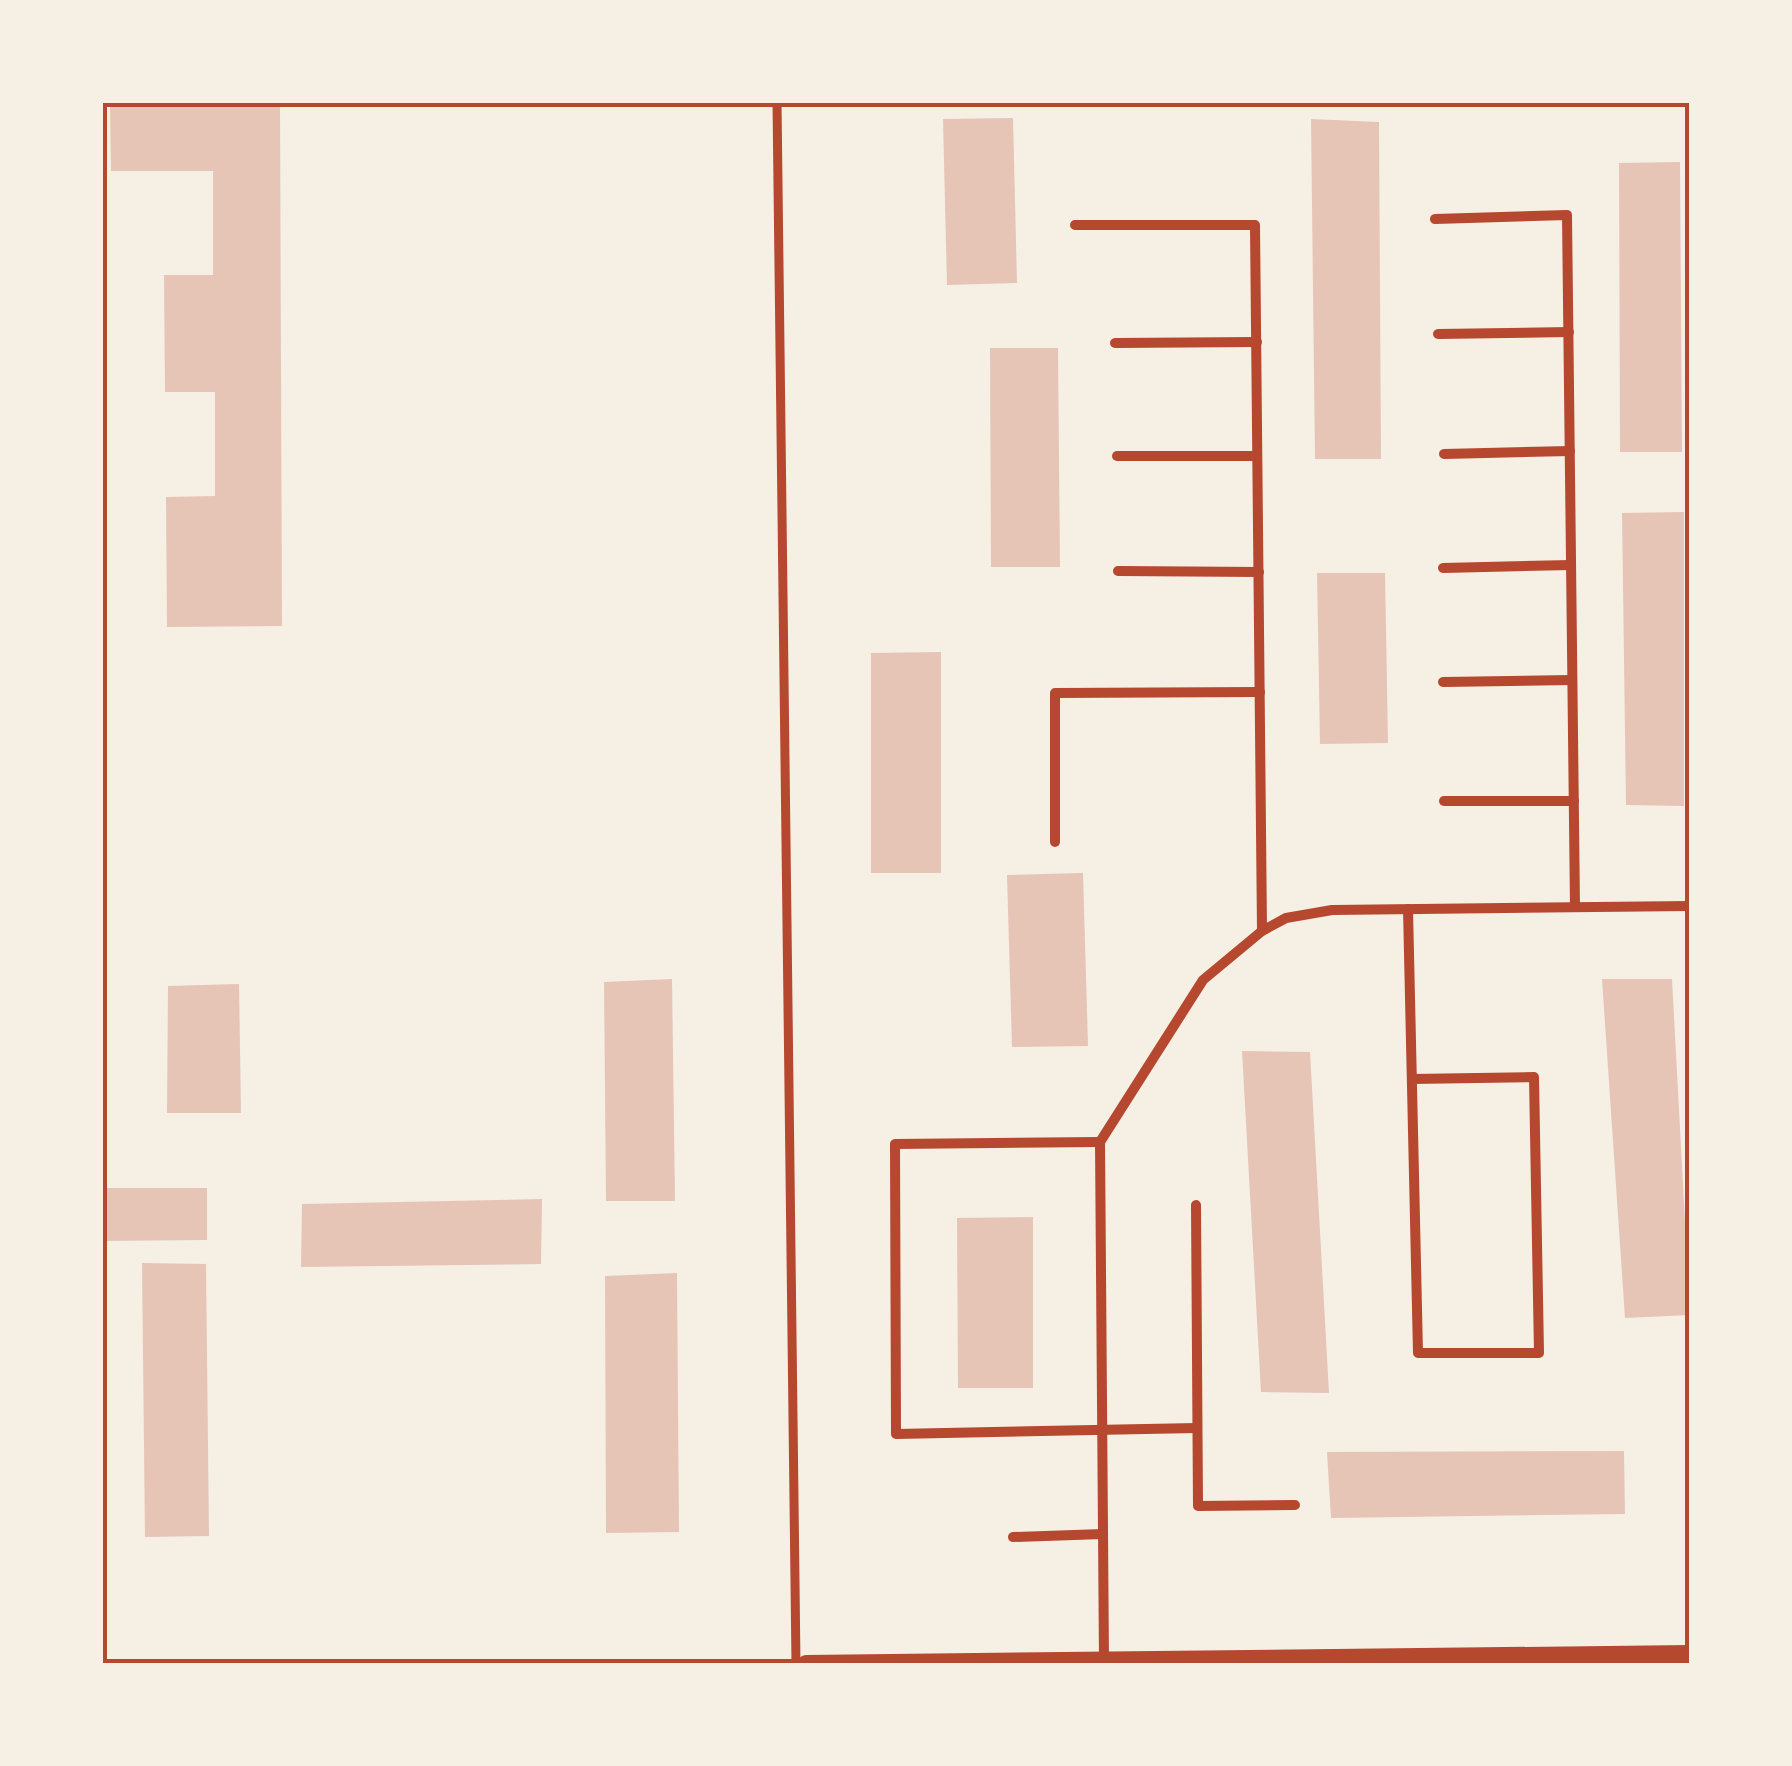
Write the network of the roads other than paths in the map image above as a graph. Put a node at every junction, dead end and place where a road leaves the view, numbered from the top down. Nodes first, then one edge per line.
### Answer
1 (777, 102) edge
2 (1435, 219) dead end
3 (1074, 225) dead end
4 (1569, 332) junction
5 (1438, 334) dead end
6 (1256, 342) junction
7 (1115, 343) dead end
8 (1570, 452) junction
9 (1444, 454) dead end
10 (1117, 456) dead end
11 (1258, 456) junction
12 (1571, 566) junction
13 (1443, 568) dead end
14 (1118, 572) dead end
15 (1259, 572) junction
16 (1572, 680) junction
17 (1443, 682) dead end
18 (1260, 692) junction
19 (1574, 801) junction
20 (1444, 802) dead end
21 (1055, 842) dead end
22 (1690, 906) edge
23 (1575, 908) junction
24 (1408, 909) junction
25 (1262, 931) junction
26 (1412, 1079) junction
27 (1100, 1142) junction
28 (1196, 1205) dead end
29 (1197, 1428) junction
30 (1102, 1429) junction
31 (1295, 1505) dead end
32 (1103, 1534) junction
33 (1013, 1537) dead end
34 (1690, 1654) edge
35 (1104, 1661) junction
36 (1388, 1661) edge
37 (796, 1664) edge
38 (806, 1664) edge

1 - 37 street
2 - 4 street
3 - 6 street
4 - 5 street
4 - 8 street
6 - 7 street
6 - 11 street
8 - 9 street
8 - 12 street
10 - 11 street
11 - 15 street
12 - 13 street
12 - 16 street
14 - 15 street
15 - 18 street
16 - 17 street
16 - 19 street
18 - 21 street
18 - 25 street
19 - 20 street
19 - 23 street
22 - 23 street
23 - 24 street
24 - 25 street
24 - 26 street
25 - 27 street
26 - 26 street
27 - 30 street
27 - 30 street
28 - 29 street
29 - 30 street
29 - 31 street
30 - 32 street
32 - 33 street
32 - 35 street
34 - 36 street
35 - 36 street
35 - 38 street

